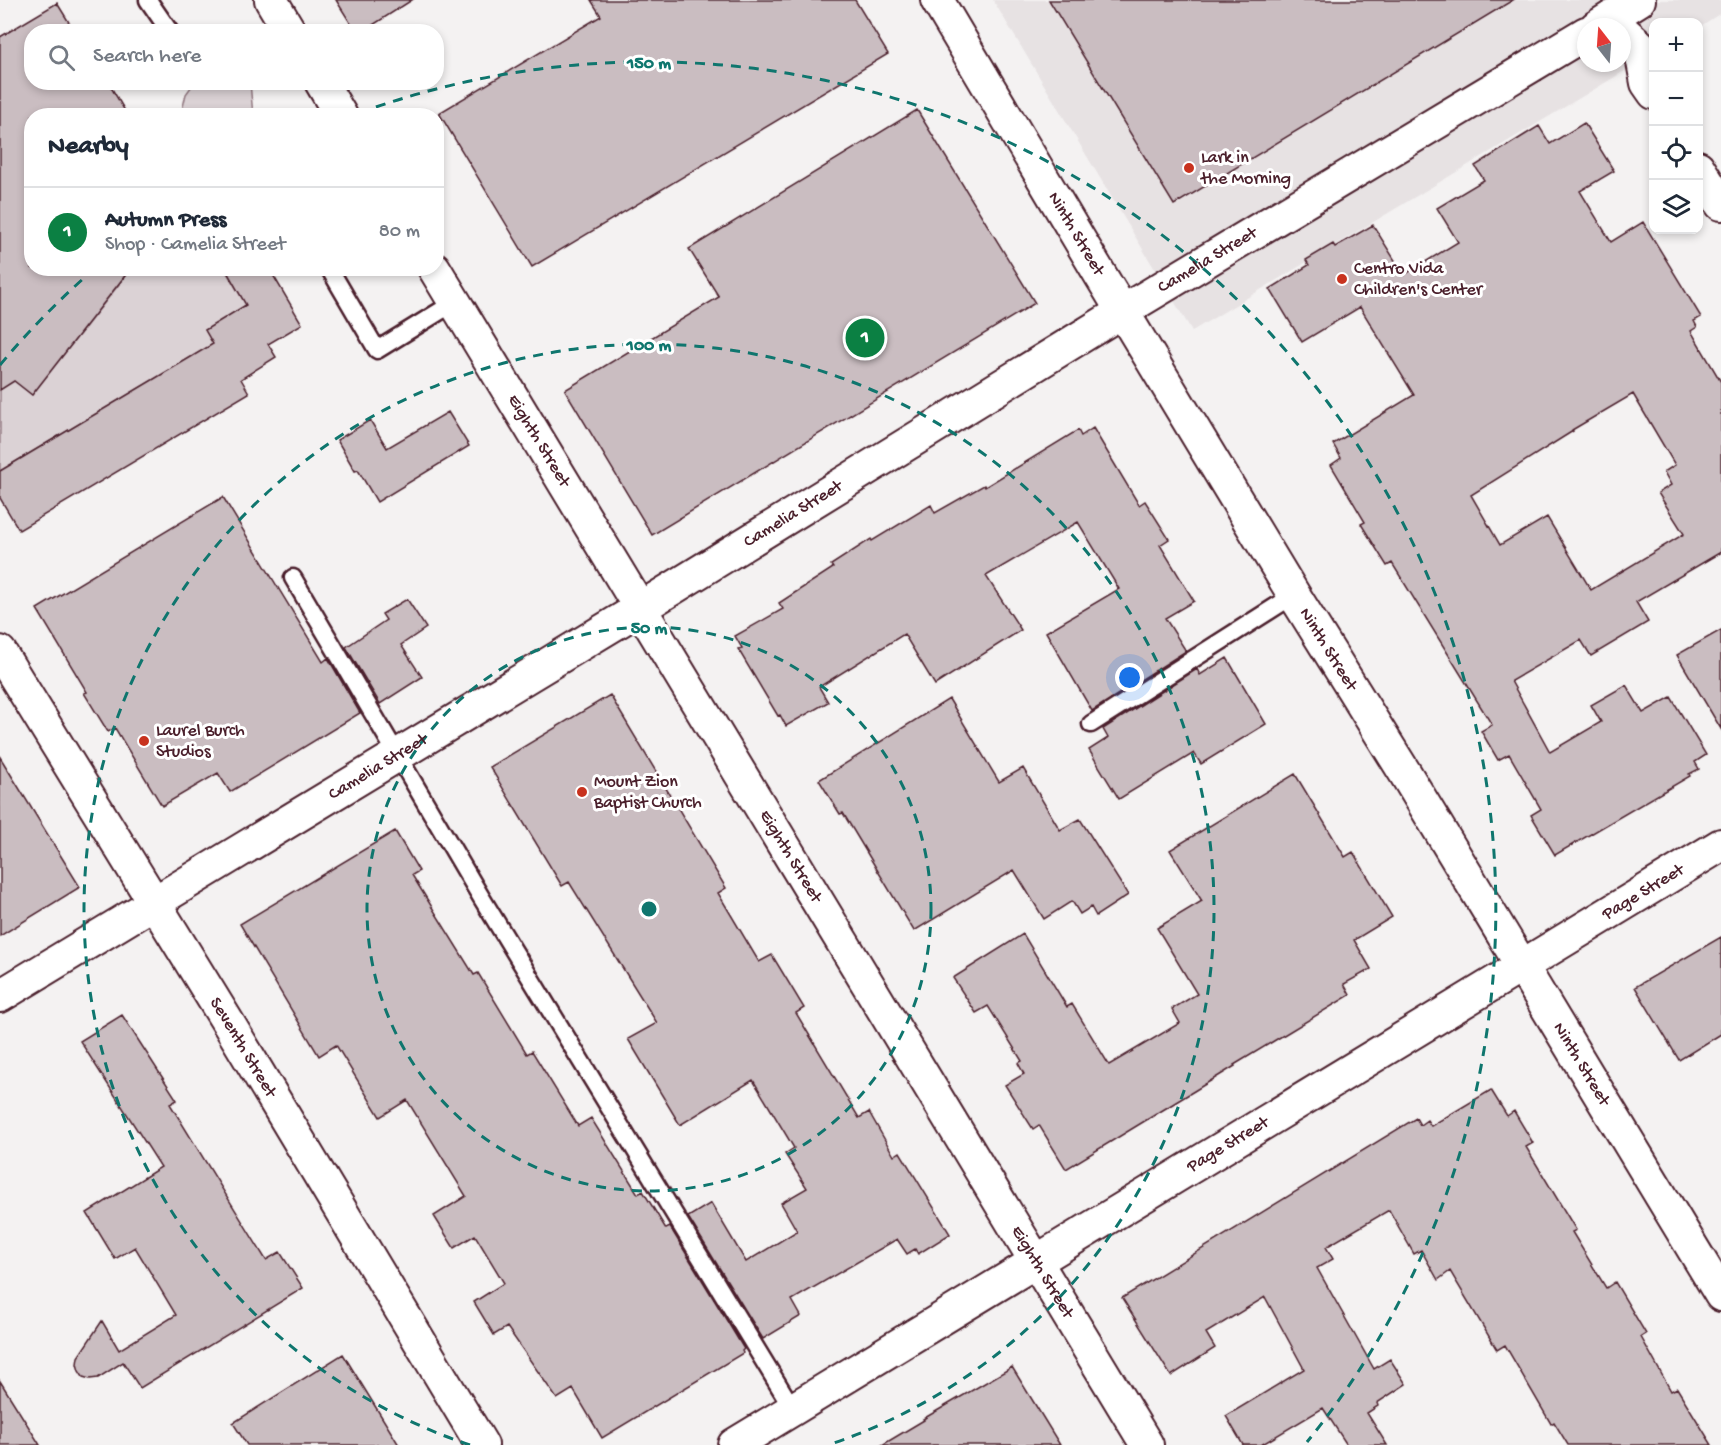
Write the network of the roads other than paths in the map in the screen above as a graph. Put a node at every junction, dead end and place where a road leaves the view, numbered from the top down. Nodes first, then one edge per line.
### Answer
1 (148, 0) edge
2 (271, 0) edge
3 (937, 0) edge
4 (1639, 0) edge
5 (1612, 18) edge
6 (164, 24) edge
7 (285, 24) edge
8 (1577, 40) edge
9 (1631, 40) edge
10 (1649, 84) edge
11 (326, 90) edge
12 (336, 108) edge
13 (1703, 175) edge
14 (1721, 204) edge
15 (334, 276) edge
16 (439, 276) edge
17 (455, 302) junction
18 (1123, 312) junction
19 (294, 578) dead end
20 (1294, 595) junction
21 (639, 609) junction
22 (0, 652) edge
23 (1091, 724) dead end
24 (399, 754) junction
25 (1721, 845) edge
26 (153, 902) junction
27 (1521, 966) junction
28 (0, 996) edge
29 (1035, 1262) junction
30 (1721, 1295) edge
31 (793, 1409) junction
32 (482, 1445) edge
33 (734, 1445) edge
34 (1147, 1445) edge

1 - 6 lane
2 - 7 street
3 - 18 street, Ninth Street
4 - 5 street, Camelia Street
8 - 18 street, Camelia Street
9 - 10 street
11 - 12 street
13 - 14 street
15 - 17 lane
16 - 17 street, Eighth Street
17 - 21 street, Eighth Street
18 - 20 street, Ninth Street
18 - 21 street, Camelia Street
19 - 24 lane
20 - 23 lane
20 - 27 street, Ninth Street
21 - 24 street, Camelia Street
21 - 29 street, Eighth Street
22 - 26 street, Seventh Street
24 - 26 street, Camelia Street
24 - 31 lane
25 - 27 street, Page Street
26 - 28 street, Camelia Street
26 - 32 street, Seventh Street
27 - 29 street, Page Street
27 - 30 street, Ninth Street
29 - 31 street, Page Street
29 - 34 street, Eighth Street
31 - 33 street, Page Street

